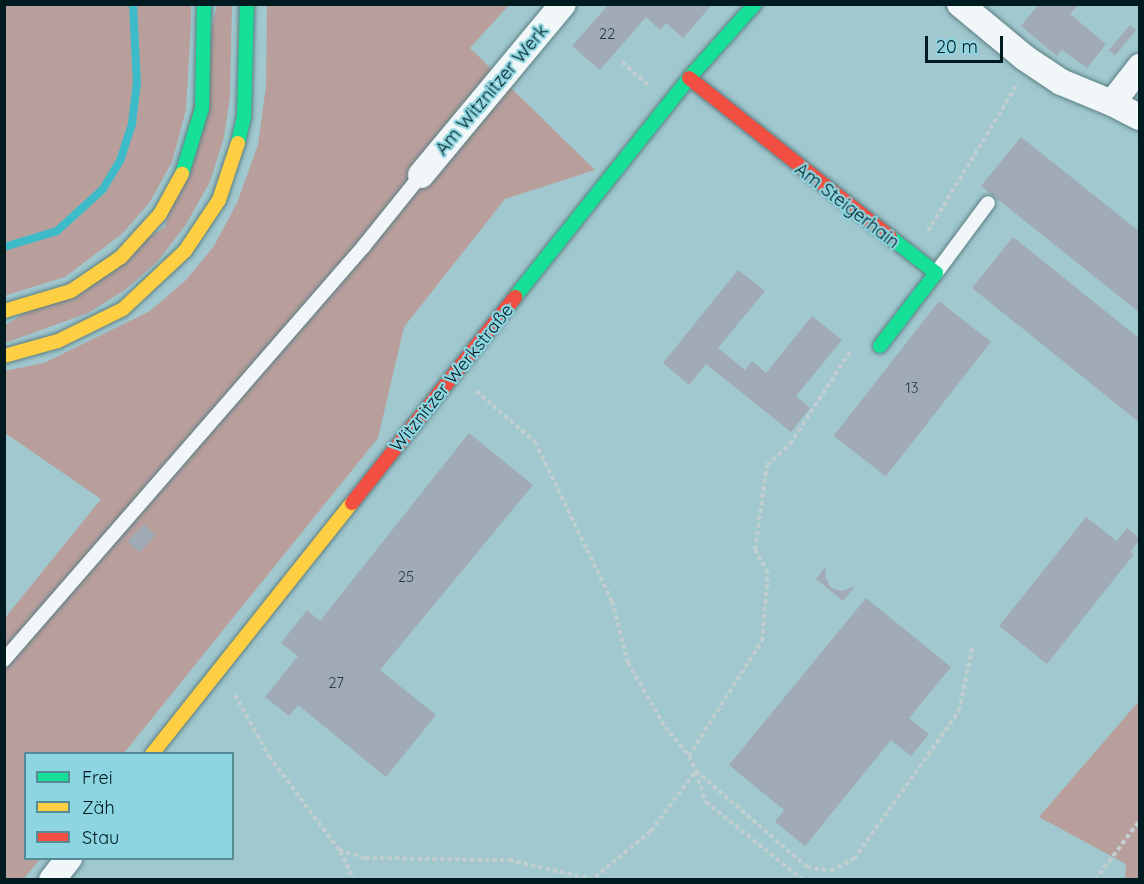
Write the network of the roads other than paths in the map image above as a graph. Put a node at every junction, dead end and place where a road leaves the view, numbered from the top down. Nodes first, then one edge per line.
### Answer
1 (204, 4) edge
2 (248, 4) edge
3 (563, 4) edge
4 (755, 4) edge
5 (960, 4) edge
6 (1140, 67) edge
7 (688, 78) junction
8 (1112, 103) junction
9 (1140, 117) edge
10 (421, 175) joint
11 (988, 203) dead end
12 (936, 273) junction
13 (4, 312) edge
14 (880, 346) dead end
15 (4, 356) edge
16 (4, 660) edge
17 (153, 752) edge
18 (67, 860) edge
19 (52, 879) edge

1 - 13 main road
2 - 15 main road
3 - 10 street, Am Witznitzer Werk
4 - 7 main road, Witznitzer Werkstraße
5 - 8 street
6 - 8 street
7 - 12 main road, Am Steigerhain
7 - 17 main road, Witznitzer Werkstraße
8 - 9 street
10 - 16 lane
11 - 12 lane
12 - 14 main road
18 - 19 street

